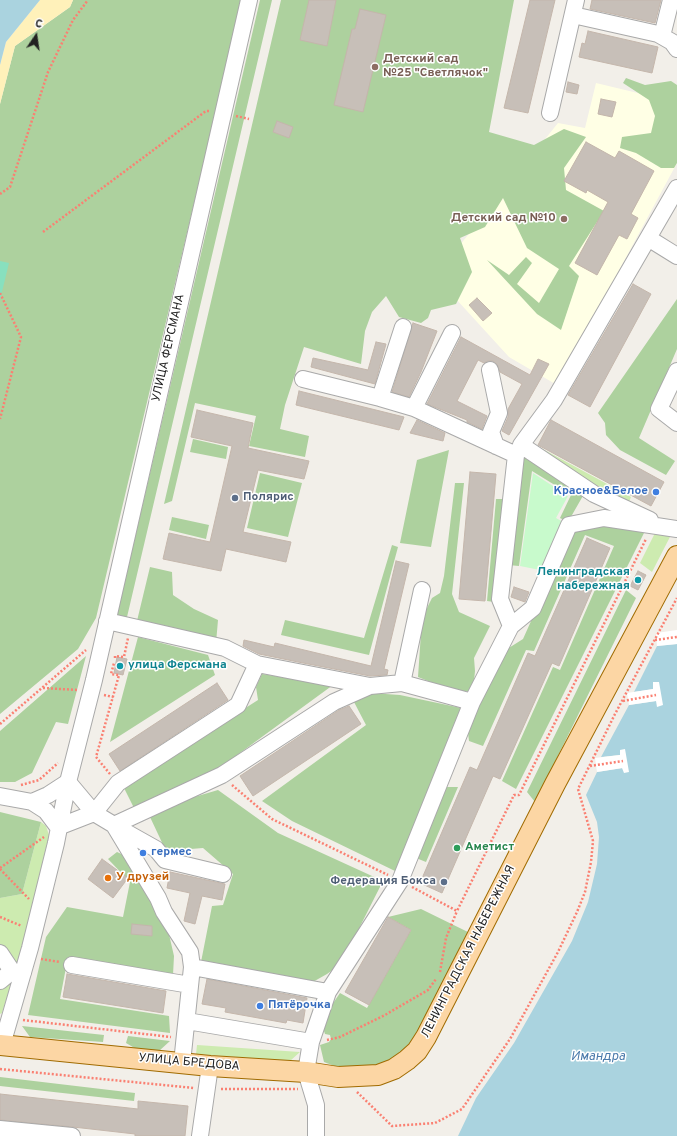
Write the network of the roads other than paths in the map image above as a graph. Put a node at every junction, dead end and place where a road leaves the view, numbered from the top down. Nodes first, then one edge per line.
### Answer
1 (249, 0) edge
2 (671, 0) edge
3 (574, 8) edge
4 (662, 36) junction
5 (677, 48) edge
6 (550, 113) dead end
7 (677, 188) edge
8 (672, 208) edge
9 (648, 238) junction
10 (677, 256) edge
11 (404, 327) dead end
12 (452, 333) dead end
13 (490, 370) dead end
14 (677, 371) edge
15 (303, 379) dead end
16 (380, 398) junction
17 (414, 408) junction
18 (677, 422) edge
19 (496, 446) junction
20 (518, 450) junction
21 (672, 528) edge
22 (677, 556) edge
23 (422, 590) dead end
24 (107, 621) junction
25 (511, 626) junction
26 (257, 664) junction
27 (402, 683) junction
28 (370, 686) junction
29 (472, 702) junction
30 (68, 782) junction
31 (0, 796) edge
32 (32, 802) junction
33 (94, 813) junction
34 (114, 825) junction
35 (54, 830) junction
36 (223, 874) dead end
37 (0, 953) edge
38 (72, 965) road end
39 (192, 967) junction
40 (12, 975) edge
41 (190, 985) junction
42 (328, 992) junction
43 (187, 1021) junction
44 (311, 1042) junction
45 (1, 1045) edge
46 (182, 1063) junction
47 (210, 1066) junction
48 (306, 1072) junction
49 (378, 1075) joint
50 (0, 1129) edge
51 (72, 1136) edge
52 (200, 1136) edge
53 (316, 1136) edge

1 - 24 street, УЛИЦА ФЕРСМАНА
2 - 4 street
3 - 4 street
3 - 6 street
4 - 5 street
7 - 8 street
8 - 9 street
9 - 10 street
9 - 20 street
11 - 16 street
12 - 17 street
13 - 19 street
14 - 18 street
15 - 16 street
16 - 17 street
17 - 19 street
19 - 20 street
20 - 21 street
20 - 25 street
21 - 25 street
22 - 49 main road, ЛЕНИНГРАДСКАЯ НАБЕРЕЖНАЯ
23 - 27 street
24 - 26 street
24 - 30 street, УЛИЦА ФЕРСМАНА
25 - 29 street
26 - 28 street
26 - 33 street
27 - 28 street
27 - 29 street
28 - 34 street
29 - 42 street
30 - 32 street
30 - 33 street
30 - 35 street, УЛИЦА ФЕРСМАНА
31 - 32 street
32 - 35 street
33 - 34 street
33 - 35 street
34 - 36 street
34 - 39 street
35 - 40 street, УЛИЦА ФЕРСМАНА
37 - 40 street
38 - 41 street
39 - 41 street
39 - 42 street
40 - 45 street, УЛИЦА ФЕРСМАНА
41 - 43 street
42 - 44 street
43 - 44 street
43 - 46 street
44 - 48 street
45 - 46 main road, УЛИЦА БРЕДОВА
46 - 47 main road, УЛИЦА БРЕДОВА
47 - 48 main road, УЛИЦА БРЕДОВА
47 - 52 street
48 - 49 main road, УЛИЦА БРЕДОВА
48 - 53 street
50 - 51 street

